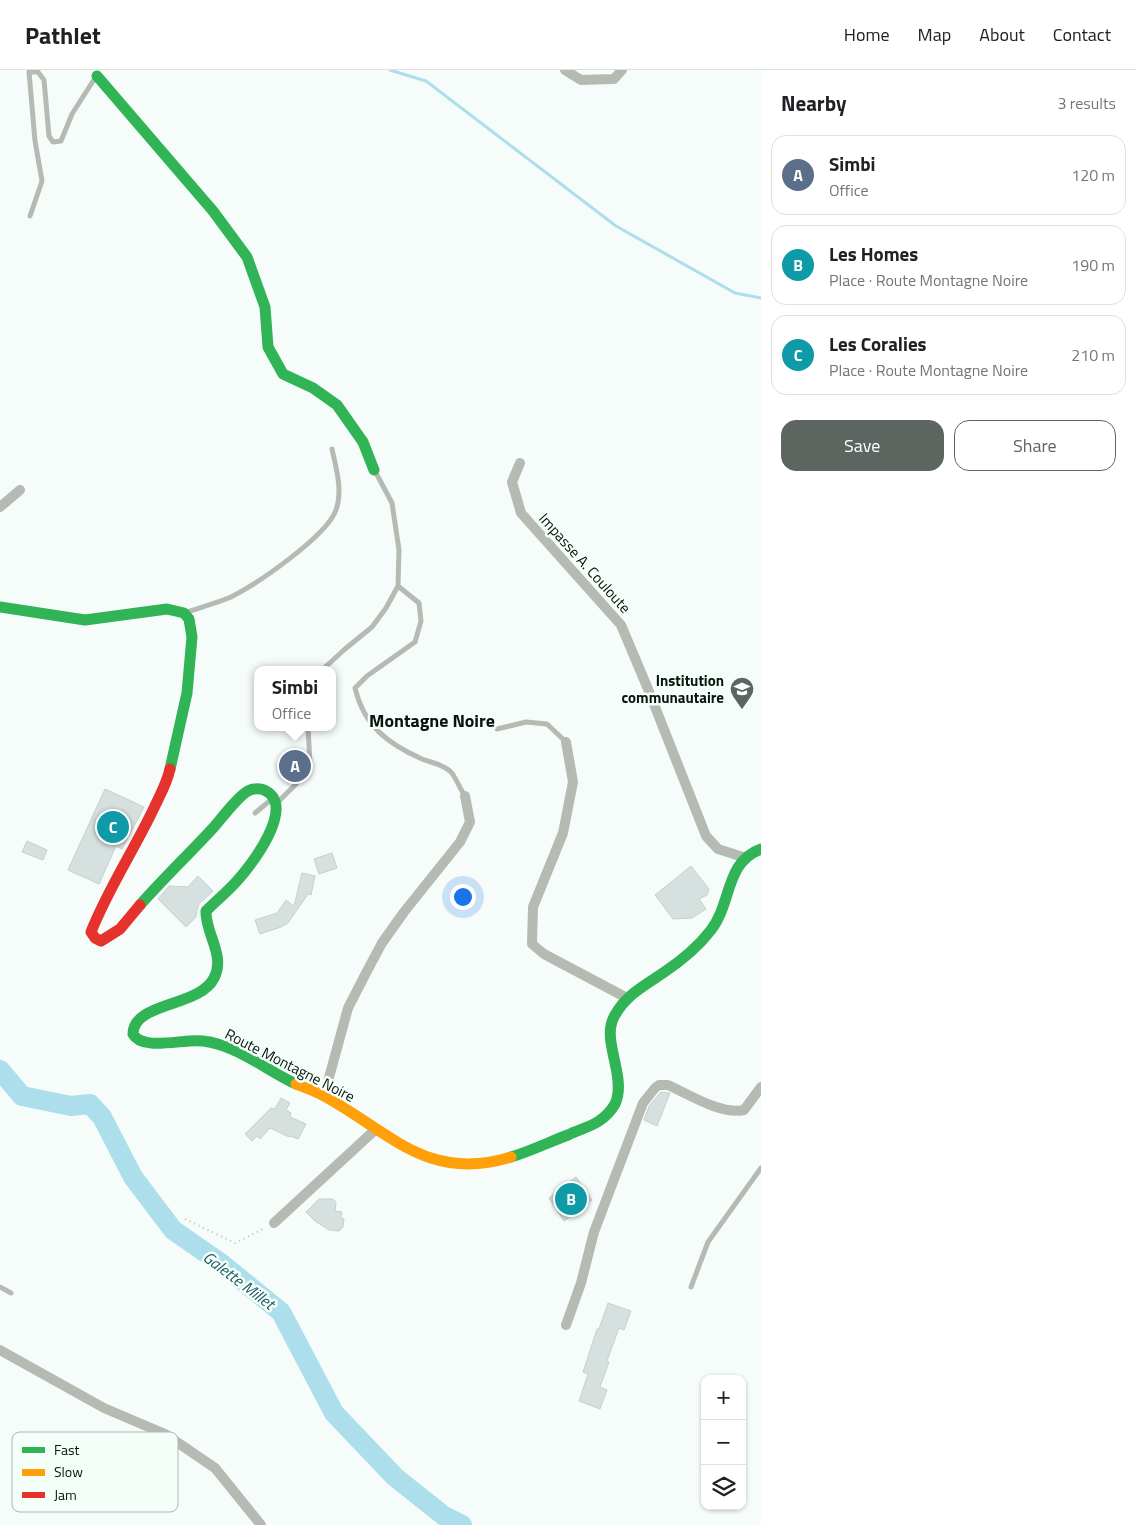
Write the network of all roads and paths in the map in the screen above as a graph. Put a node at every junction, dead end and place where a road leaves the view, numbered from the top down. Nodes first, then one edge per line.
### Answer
1 (565, 70) edge
2 (622, 70) edge
3 (97, 76) joint
4 (30, 216) dead end
5 (332, 449) dead end
6 (520, 463) dead end
7 (374, 470) joint
8 (20, 490) dead end
9 (0, 507) edge
10 (398, 586) junction
11 (0, 607) edge
12 (184, 612) junction
13 (326, 666) edge
14 (497, 729) dead end
15 (308, 731) edge
16 (566, 742) joint
17 (464, 796) joint
18 (278, 806) junction
19 (255, 813) dead end
20 (761, 850) edge
21 (743, 857) junction
22 (627, 998) junction
23 (761, 1087) edge
24 (324, 1096) junction
25 (376, 1130) junction
26 (761, 1168) edge
27 (185, 1219) dead end
28 (274, 1223) joint
29 (0, 1287) edge
30 (691, 1287) dead end
31 (11, 1293) dead end
32 (566, 1325) dead end
33 (0, 1350) edge
34 (161, 1432) edge
35 (178, 1442) edge
36 (261, 1525) edge

1 - 2 street
3 - 4 lane
3 - 7 street
5 - 12 lane
6 - 21 street, Impasse A. Couloute
7 - 10 lane
8 - 9 street
10 - 13 lane
10 - 17 lane
11 - 12 street
12 - 18 street
14 - 16 lane
15 - 18 lane
16 - 22 street
17 - 24 street
18 - 19 lane
18 - 24 street, Route Montagne Noire
20 - 21 street
21 - 22 street, Route Montagne Noire
22 - 25 street, Route Montagne Noire
23 - 32 street
24 - 25 street, Route Montagne Noire
25 - 28 street
26 - 30 lane
27 - 28 path
29 - 31 lane
33 - 34 street
35 - 36 street

